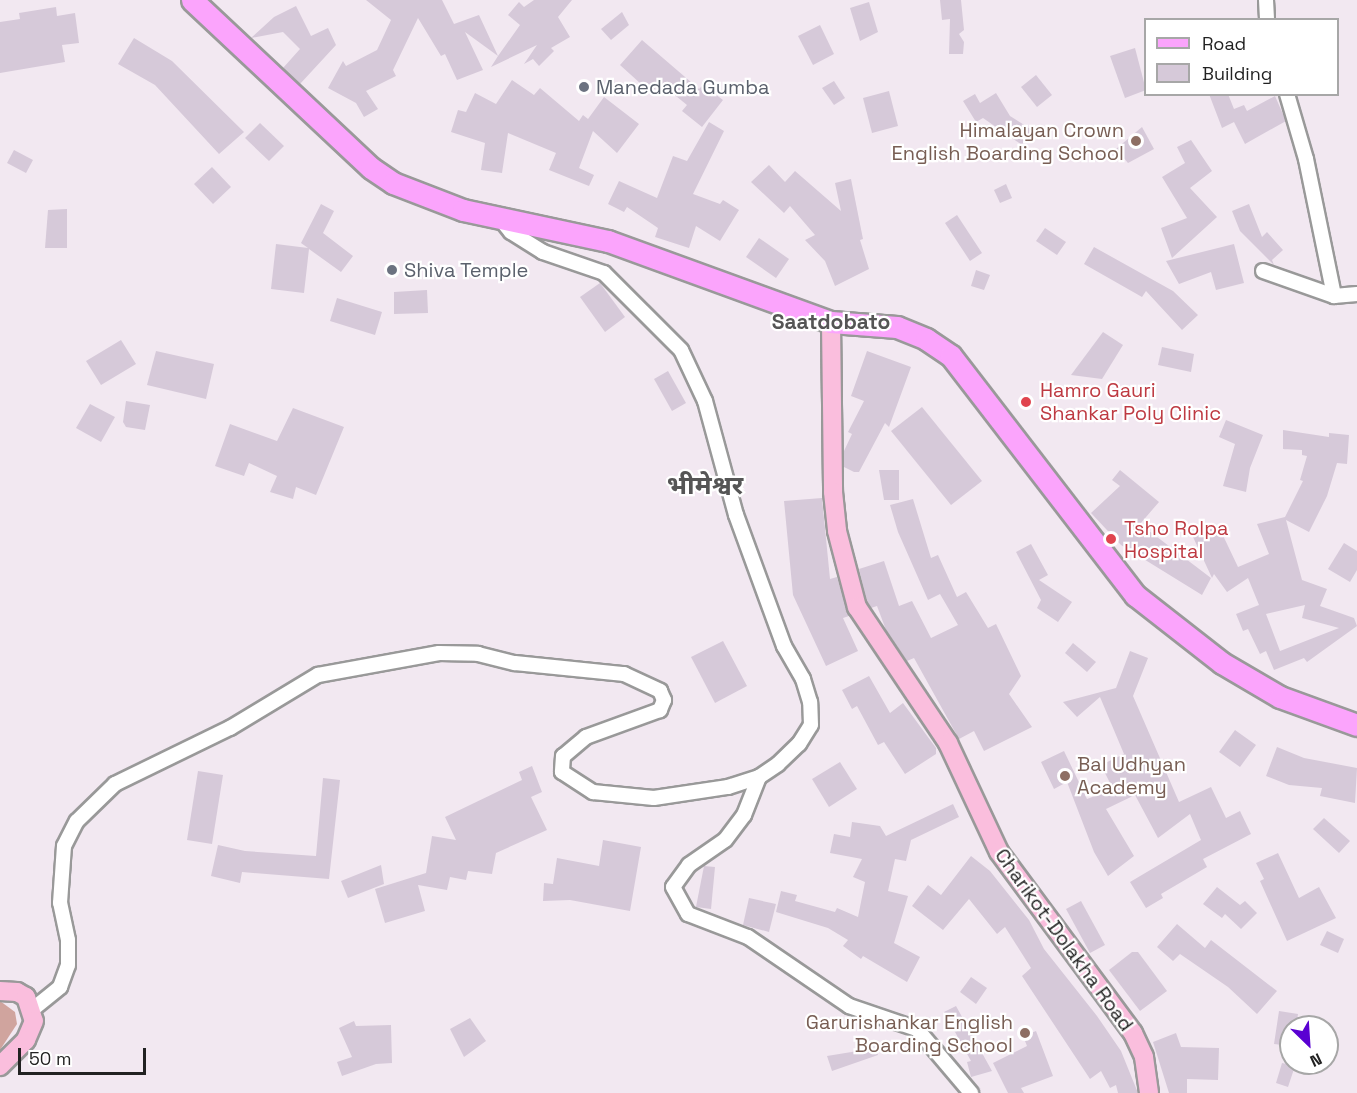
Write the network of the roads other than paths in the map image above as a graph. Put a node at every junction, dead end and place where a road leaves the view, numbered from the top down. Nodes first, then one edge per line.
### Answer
1 (192, 0) edge
2 (1266, 0) edge
3 (1267, 18) edge
4 (1288, 96) edge
5 (498, 215) junction
6 (1263, 271) dead end
7 (1357, 294) edge
8 (1334, 296) junction
9 (831, 322) junction
10 (1357, 725) edge
11 (759, 777) junction
12 (0, 991) edge
13 (33, 1009) junction
14 (0, 1066) edge
15 (971, 1093) edge
16 (1149, 1093) edge

1 - 5 main road
2 - 3 street
4 - 8 street
5 - 9 main road
5 - 11 street
6 - 8 street
7 - 8 street
9 - 10 main road
9 - 16 main road, Charikot-Dolakha Road
11 - 13 street
11 - 15 street
12 - 13 main road
13 - 14 main road

